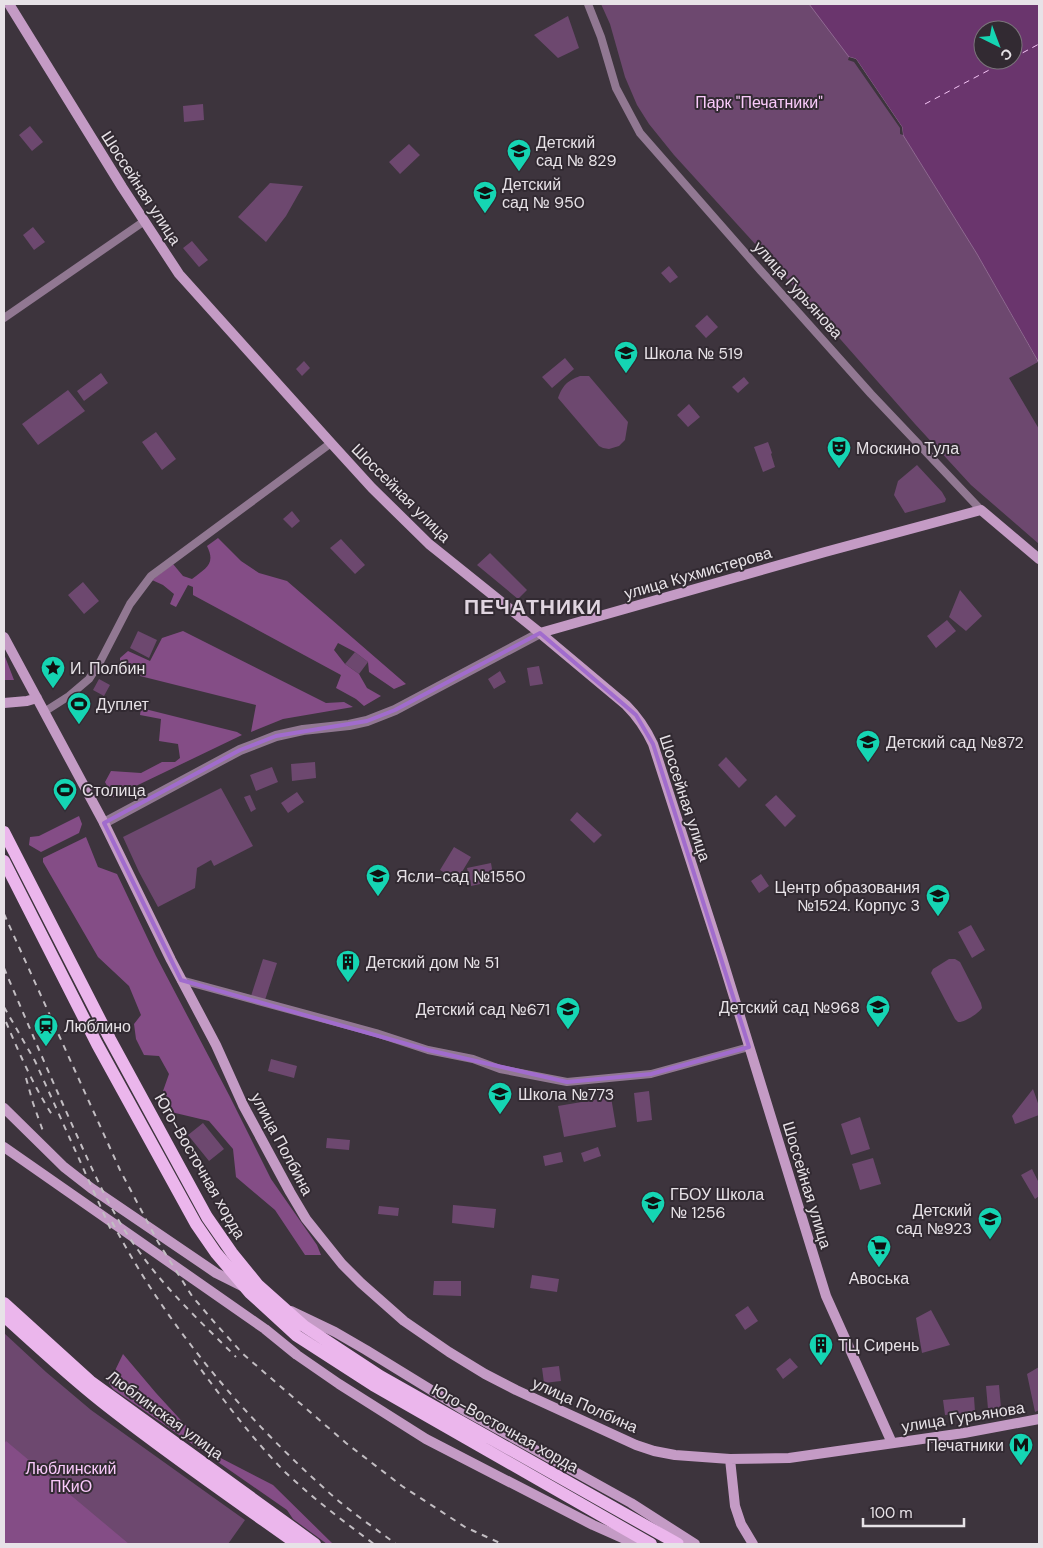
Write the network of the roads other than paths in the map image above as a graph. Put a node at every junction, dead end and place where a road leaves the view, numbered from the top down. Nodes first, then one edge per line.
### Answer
1 (9, 4) edge
2 (588, 4) edge
3 (144, 222) junction
4 (4, 318) edge
5 (331, 443) junction
6 (980, 510) junction
7 (1039, 559) edge
8 (540, 633) junction
9 (4, 637) edge
10 (37, 698) junction
11 (4, 703) edge
12 (44, 712) junction
13 (104, 823) junction
14 (4, 832) edge
15 (4, 861) edge
16 (181, 980) junction
17 (749, 1047) junction
18 (4, 1108) edge
19 (4, 1147) edge
20 (4, 1303) edge
21 (4, 1316) edge
22 (1039, 1420) edge
23 (892, 1443) junction
24 (730, 1459) junction
25 (297, 1544) edge
26 (315, 1544) edge
27 (636, 1544) edge
28 (651, 1544) edge
29 (678, 1544) edge
30 (695, 1544) edge
31 (753, 1544) edge

1 - 3 main road, Шоссейная улица
2 - 6 street, улица Гурьянова
3 - 4 street
3 - 5 main road, Шоссейная улица
5 - 8 main road, Шоссейная улица
5 - 12 street
6 - 7 main road, улица Гурьянова
6 - 8 main road, улица Кухмистерова
8 - 13 street, улица Кухмистерова
8 - 17 main road, Шоссейная улица
9 - 10 main road, улица Полбина
10 - 11 main road
10 - 12 main road, улица Полбина
12 - 13 main road, улица Полбина
13 - 16 main road, улица Полбина
14 - 29 main road, Юго-Восточная хорда
15 - 28 main road, Юго-Восточная хорда
16 - 17 street
16 - 24 main road, улица Полбина
17 - 23 main road, Шоссейная улица
18 - 30 main road
19 - 27 main road
20 - 26 main road, Люблинская улица
21 - 25 main road, Люблинская улица
22 - 23 main road, улица Гурьянова
23 - 24 main road
24 - 31 main road

